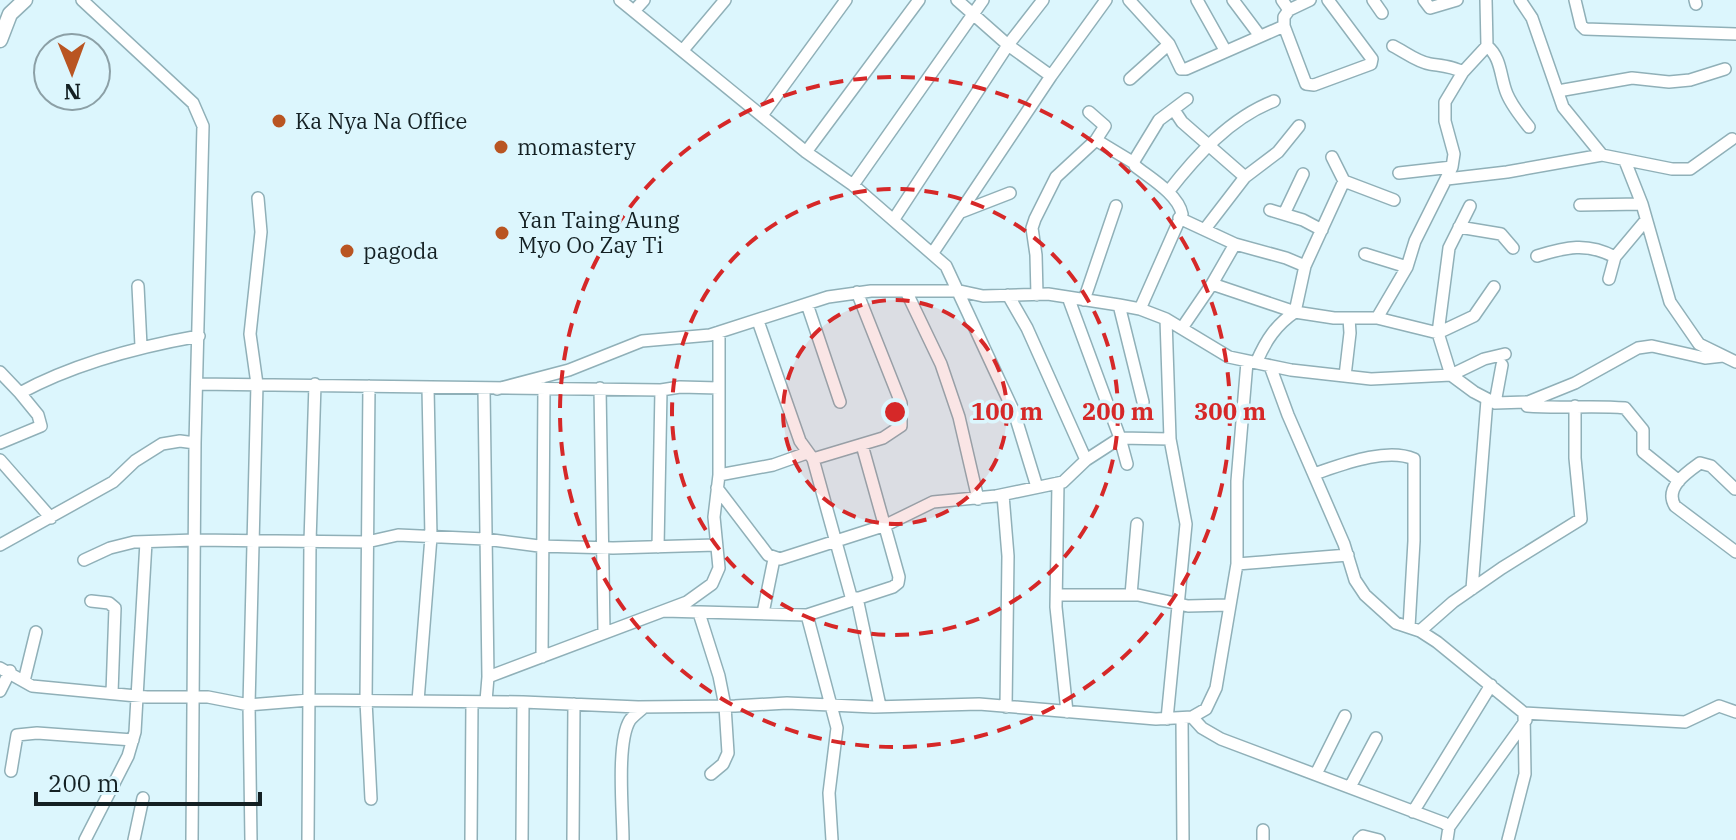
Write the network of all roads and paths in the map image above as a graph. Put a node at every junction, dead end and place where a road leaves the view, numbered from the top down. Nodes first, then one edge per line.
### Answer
1 (25, 0) edge
2 (82, 0) edge
3 (620, 0) edge
4 (644, 0) edge
5 (725, 0) edge
6 (846, 0) edge
7 (919, 0) edge
8 (957, 0) edge
9 (983, 0) edge
10 (1043, 0) edge
11 (1106, 0) edge
12 (1129, 0) edge
13 (1197, 0) edge
14 (1233, 0) edge
15 (1310, 0) edge
16 (1328, 0) edge
17 (1373, 0) edge
18 (1424, 0) edge
19 (1457, 0) edge
20 (1486, 0) edge
21 (1520, 0) edge
22 (1575, 0) edge
23 (1286, 5) edge
24 (634, 11) junction
25 (1382, 13) dead end
26 (973, 14) junction
27 (1284, 26) junction
28 (1736, 34) edge
29 (1260, 36) junction
30 (0, 40) edge
31 (1169, 44) junction
32 (1008, 45) junction
33 (1393, 46) dead end
34 (1487, 46) junction
35 (683, 50) junction
36 (1225, 50) junction
37 (1725, 69) dead end
38 (1463, 72) junction
39 (1051, 76) junction
40 (1130, 79) dead end
41 (1558, 91) junction
42 (1187, 99) dead end
43 (1274, 101) dead end
44 (1174, 110) junction
45 (1089, 112) dead end
46 (763, 114) junction
47 (1299, 126) dead end
48 (1529, 127) dead end
49 (1732, 139) dead end
50 (1096, 140) junction
51 (1209, 145) junction
52 (806, 152) junction
53 (1602, 155) junction
54 (1332, 157) dead end
55 (1625, 161) junction
56 (1134, 163) junction
57 (1399, 173) dead end
58 (1449, 173) junction
59 (1303, 174) dead end
60 (1245, 177) junction
61 (1344, 181) junction
62 (853, 185) junction
63 (1168, 192) junction
64 (1010, 193) dead end
65 (258, 198) dead end
66 (1394, 200) dead end
67 (1642, 204) junction
68 (1580, 205) dead end
69 (1116, 206) dead end
70 (1470, 206) dead end
71 (1270, 210) dead end
72 (960, 212) junction
73 (1284, 214) junction
74 (1179, 218) junction
75 (894, 219) junction
76 (1646, 220) junction
77 (1459, 227) junction
78 (1205, 229) junction
79 (1322, 230) junction
80 (1235, 244) junction
81 (1513, 248) dead end
82 (932, 254) junction
83 (1365, 254) dead end
84 (1537, 256) dead end
85 (1615, 257) junction
86 (1305, 266) junction
87 (1407, 267) junction
88 (1609, 279) dead end
89 (1212, 284) junction
90 (138, 286) dead end
91 (1494, 287) dead end
92 (906, 291) junction
93 (960, 291) junction
94 (857, 292) junction
95 (1008, 295) junction
96 (1037, 295) junction
97 (1068, 297) junction
98 (1084, 300) junction
99 (807, 304) junction
100 (1119, 305) junction
101 (1140, 309) junction
102 (1295, 312) junction
103 (1349, 318) junction
104 (1377, 318) junction
105 (1166, 319) junction
106 (758, 321) junction
107 (1182, 328) junction
108 (719, 332) junction
109 (1438, 333) junction
110 (199, 336) junction
111 (141, 346) junction
112 (1723, 356) junction
113 (1252, 361) junction
114 (1736, 362) edge
115 (1270, 366) junction
116 (0, 372) edge
117 (1451, 375) junction
118 (1345, 376) junction
119 (197, 384) junction
120 (257, 384) junction
121 (315, 384) junction
122 (369, 386) junction
123 (428, 388) junction
124 (544, 388) junction
125 (600, 388) junction
126 (719, 388) junction
127 (497, 389) junction
128 (484, 390) junction
129 (661, 390) junction
130 (20, 393) junction
131 (1491, 401) junction
132 (840, 402) dead end
133 (1143, 402) dead end
134 (1511, 405) junction
135 (1575, 406) junction
136 (1120, 438) junction
137 (1170, 439) junction
138 (0, 443) edge
139 (195, 443) junction
140 (862, 445) junction
141 (810, 456) junction
142 (0, 460) edge
143 (1086, 460) junction
144 (1127, 464) dead end
145 (1314, 474) junction
146 (1679, 481) junction
147 (718, 482) junction
148 (1058, 483) junction
149 (1037, 487) junction
150 (1735, 489) edge
151 (1003, 495) junction
152 (978, 499) junction
153 (51, 518) junction
154 (1137, 524) dead end
155 (886, 525) junction
156 (431, 537) junction
157 (485, 539) junction
158 (195, 540) junction
159 (252, 541) junction
160 (838, 541) junction
161 (146, 542) junction
162 (310, 542) junction
163 (367, 542) junction
164 (0, 545) edge
165 (716, 545) junction
166 (543, 546) junction
167 (602, 547) junction
168 (658, 547) junction
169 (1736, 552) edge
170 (1348, 555) junction
171 (774, 559) junction
172 (84, 560) dead end
173 (1237, 564) junction
174 (1472, 589) junction
175 (1057, 595) junction
176 (1131, 595) junction
177 (855, 599) junction
178 (91, 601) dead end
179 (1179, 604) junction
180 (1228, 605) junction
181 (662, 611) junction
182 (699, 613) junction
183 (763, 613) junction
184 (807, 615) junction
185 (1415, 629) junction
186 (36, 632) dead end
187 (604, 632) junction
188 (542, 657) junction
189 (5, 670) edge
190 (488, 677) junction
191 (24, 681) junction
192 (1491, 685) junction
193 (0, 691) edge
194 (112, 693) junction
195 (137, 695) junction
196 (194, 697) junction
197 (309, 700) junction
198 (366, 701) junction
199 (418, 701) junction
200 (486, 701) junction
201 (472, 702) junction
202 (523, 702) junction
203 (574, 704) junction
204 (830, 704) junction
205 (249, 705) junction
206 (725, 706) junction
207 (880, 706) junction
208 (644, 707) junction
209 (1006, 707) junction
210 (1067, 712) junction
211 (1736, 712) edge
212 (1345, 716) dead end
213 (1525, 716) junction
214 (1187, 718) junction
215 (1167, 719) junction
216 (1376, 738) dead end
217 (133, 740) junction
218 (11, 771) dead end
219 (711, 774) dead end
220 (1316, 774) junction
221 (1350, 787) junction
222 (143, 798) dead end
223 (371, 799) dead end
224 (1413, 812) junction
225 (1449, 827) junction
226 (85, 840) edge
227 (134, 840) edge
228 (192, 840) edge
229 (251, 840) edge
230 (308, 840) edge
231 (471, 840) edge
232 (522, 840) edge
233 (573, 840) edge
234 (623, 840) edge
235 (832, 840) edge
236 (1183, 840) edge
237 (1359, 840) edge
238 (1379, 840) edge
239 (1447, 840) edge
240 (1508, 840) edge

1 - 30 main road
2 - 110 street
3 - 24 street
4 - 24 street
5 - 35 street
6 - 46 street
7 - 52 street
8 - 26 street
9 - 26 street
10 - 32 street
11 - 39 street
12 - 31 street
13 - 36 street
14 - 29 street
15 - 23 street
16 - 27 street
17 - 25 street
18 - 19 street
20 - 34 street
21 - 41 street
22 - 28 street
23 - 27 street
24 - 35 street
26 - 32 street
26 - 62 street
27 - 29 street
29 - 36 street
31 - 36 street
31 - 40 street
32 - 39 street
32 - 75 street
33 - 38 street
34 - 38 street
34 - 48 street
35 - 46 street
37 - 41 street
38 - 58 street
39 - 72 street
41 - 53 street
42 - 44 street
43 - 51 street
44 - 51 street
44 - 56 street
45 - 50 street
46 - 52 street
47 - 60 street
49 - 55 street
50 - 56 street
50 - 96 street
51 - 60 street
51 - 63 street
52 - 62 street
53 - 55 street
53 - 58 street
54 - 61 street
55 - 67 street
56 - 63 street
57 - 58 street
58 - 87 street
59 - 73 street
60 - 78 street
61 - 66 street
61 - 79 street
62 - 75 street
63 - 74 street
64 - 72 street
65 - 120 street
67 - 68 street
67 - 76 street
69 - 98 street
70 - 77 street
71 - 73 street
72 - 82 street
73 - 79 street
74 - 78 street
74 - 101 street
75 - 82 street
76 - 85 street
76 - 112 street
77 - 81 street
77 - 109 street
78 - 80 street
79 - 86 street
80 - 86 street
80 - 89 street
82 - 93 street
83 - 87 street
84 - 85 street
85 - 88 street
86 - 102 street
87 - 104 street
89 - 102 street
89 - 107 street
90 - 111 street
91 - 109 street
92 - 93 street
92 - 94 street
92 - 152 street
93 - 95 street
93 - 149 street
94 - 99 street
94 - 140 street
95 - 96 street
95 - 143 street
96 - 97 street
97 - 98 street
97 - 136 street
98 - 100 street
99 - 106 street
99 - 132 street
100 - 101 street
100 - 133 street
101 - 105 street
102 - 103 street
102 - 113 street
103 - 104 street
103 - 118 street
104 - 109 street
105 - 107 street
105 - 137 street
106 - 108 street
106 - 141 street
107 - 113 street
108 - 126 street
108 - 127 street
109 - 117 street
110 - 111 street
110 - 119 street
111 - 130 street
112 - 114 street
112 - 134 street
113 - 115 street
113 - 173 street
115 - 118 street
115 - 145 street
116 - 130 street
117 - 118 street
117 - 131 street
117 - 131 street
119 - 120 street
119 - 139 street
120 - 121 street
120 - 159 street
121 - 122 street
121 - 162 street
122 - 123 street
122 - 163 street
123 - 128 street
123 - 156 street
124 - 125 street
124 - 127 street
124 - 166 street
125 - 129 street
125 - 167 street
126 - 129 street
126 - 147 street
127 - 128 street
128 - 157 street
129 - 168 street
130 - 138 street
131 - 134 street
131 - 174 street
134 - 135 street
135 - 146 street
135 - 174 street
136 - 137 street
136 - 143 street
136 - 144 street
137 - 179 street
139 - 153 street
139 - 158 street
140 - 141 street
140 - 155 street
141 - 147 street
141 - 160 street
142 - 153 street
143 - 148 street
145 - 170 street
145 - 185 street
146 - 150 street
146 - 169 street
147 - 165 street
147 - 171 street
148 - 149 street
148 - 175 street
149 - 151 street
151 - 152 street
151 - 209 street
152 - 155 street
153 - 164 street
154 - 176 street
155 - 160 street
155 - 177 street
156 - 157 street
156 - 163 street
156 - 199 street
157 - 166 street
157 - 190 street
158 - 159 street
158 - 161 street
158 - 196 street
159 - 162 street
159 - 205 street
160 - 171 street
160 - 177 street
161 - 172 street
161 - 195 street
162 - 163 street
162 - 197 street
163 - 198 street
165 - 168 street
165 - 181 street
166 - 167 street
166 - 188 street
167 - 168 street
167 - 187 street
170 - 173 street
170 - 185 street
171 - 183 street
173 - 180 street
174 - 185 street
175 - 176 street
175 - 210 street
176 - 179 street
177 - 184 street
177 - 207 street
178 - 194 street
179 - 180 street
179 - 215 street
180 - 214 street
181 - 182 street
181 - 187 street
182 - 183 street
182 - 206 street
183 - 184 street
184 - 204 street
185 - 192 street
186 - 191 street
187 - 188 street
188 - 190 street
189 - 191 street
189 - 193 street
190 - 200 street
191 - 194 street
192 - 213 street
192 - 224 street
194 - 195 street
195 - 196 street
195 - 217 street
196 - 205 street
196 - 228 street
197 - 198 street
197 - 205 street
197 - 230 street
198 - 199 street
198 - 223 street
199 - 201 street
200 - 201 street
200 - 202 street
201 - 231 street
202 - 203 street
202 - 232 street
203 - 208 street
203 - 233 street
204 - 206 street
204 - 207 street
204 - 235 street
205 - 229 street
206 - 208 street
206 - 219 street
207 - 209 street
208 - 234 street
209 - 210 street
210 - 215 street
211 - 213 street
212 - 220 street
213 - 225 street
213 - 240 street
214 - 215 street
214 - 220 street
214 - 236 street
216 - 221 street
217 - 218 street
217 - 226 street
220 - 221 street
221 - 224 street
222 - 227 street
224 - 225 street
225 - 239 street
237 - 238 street

